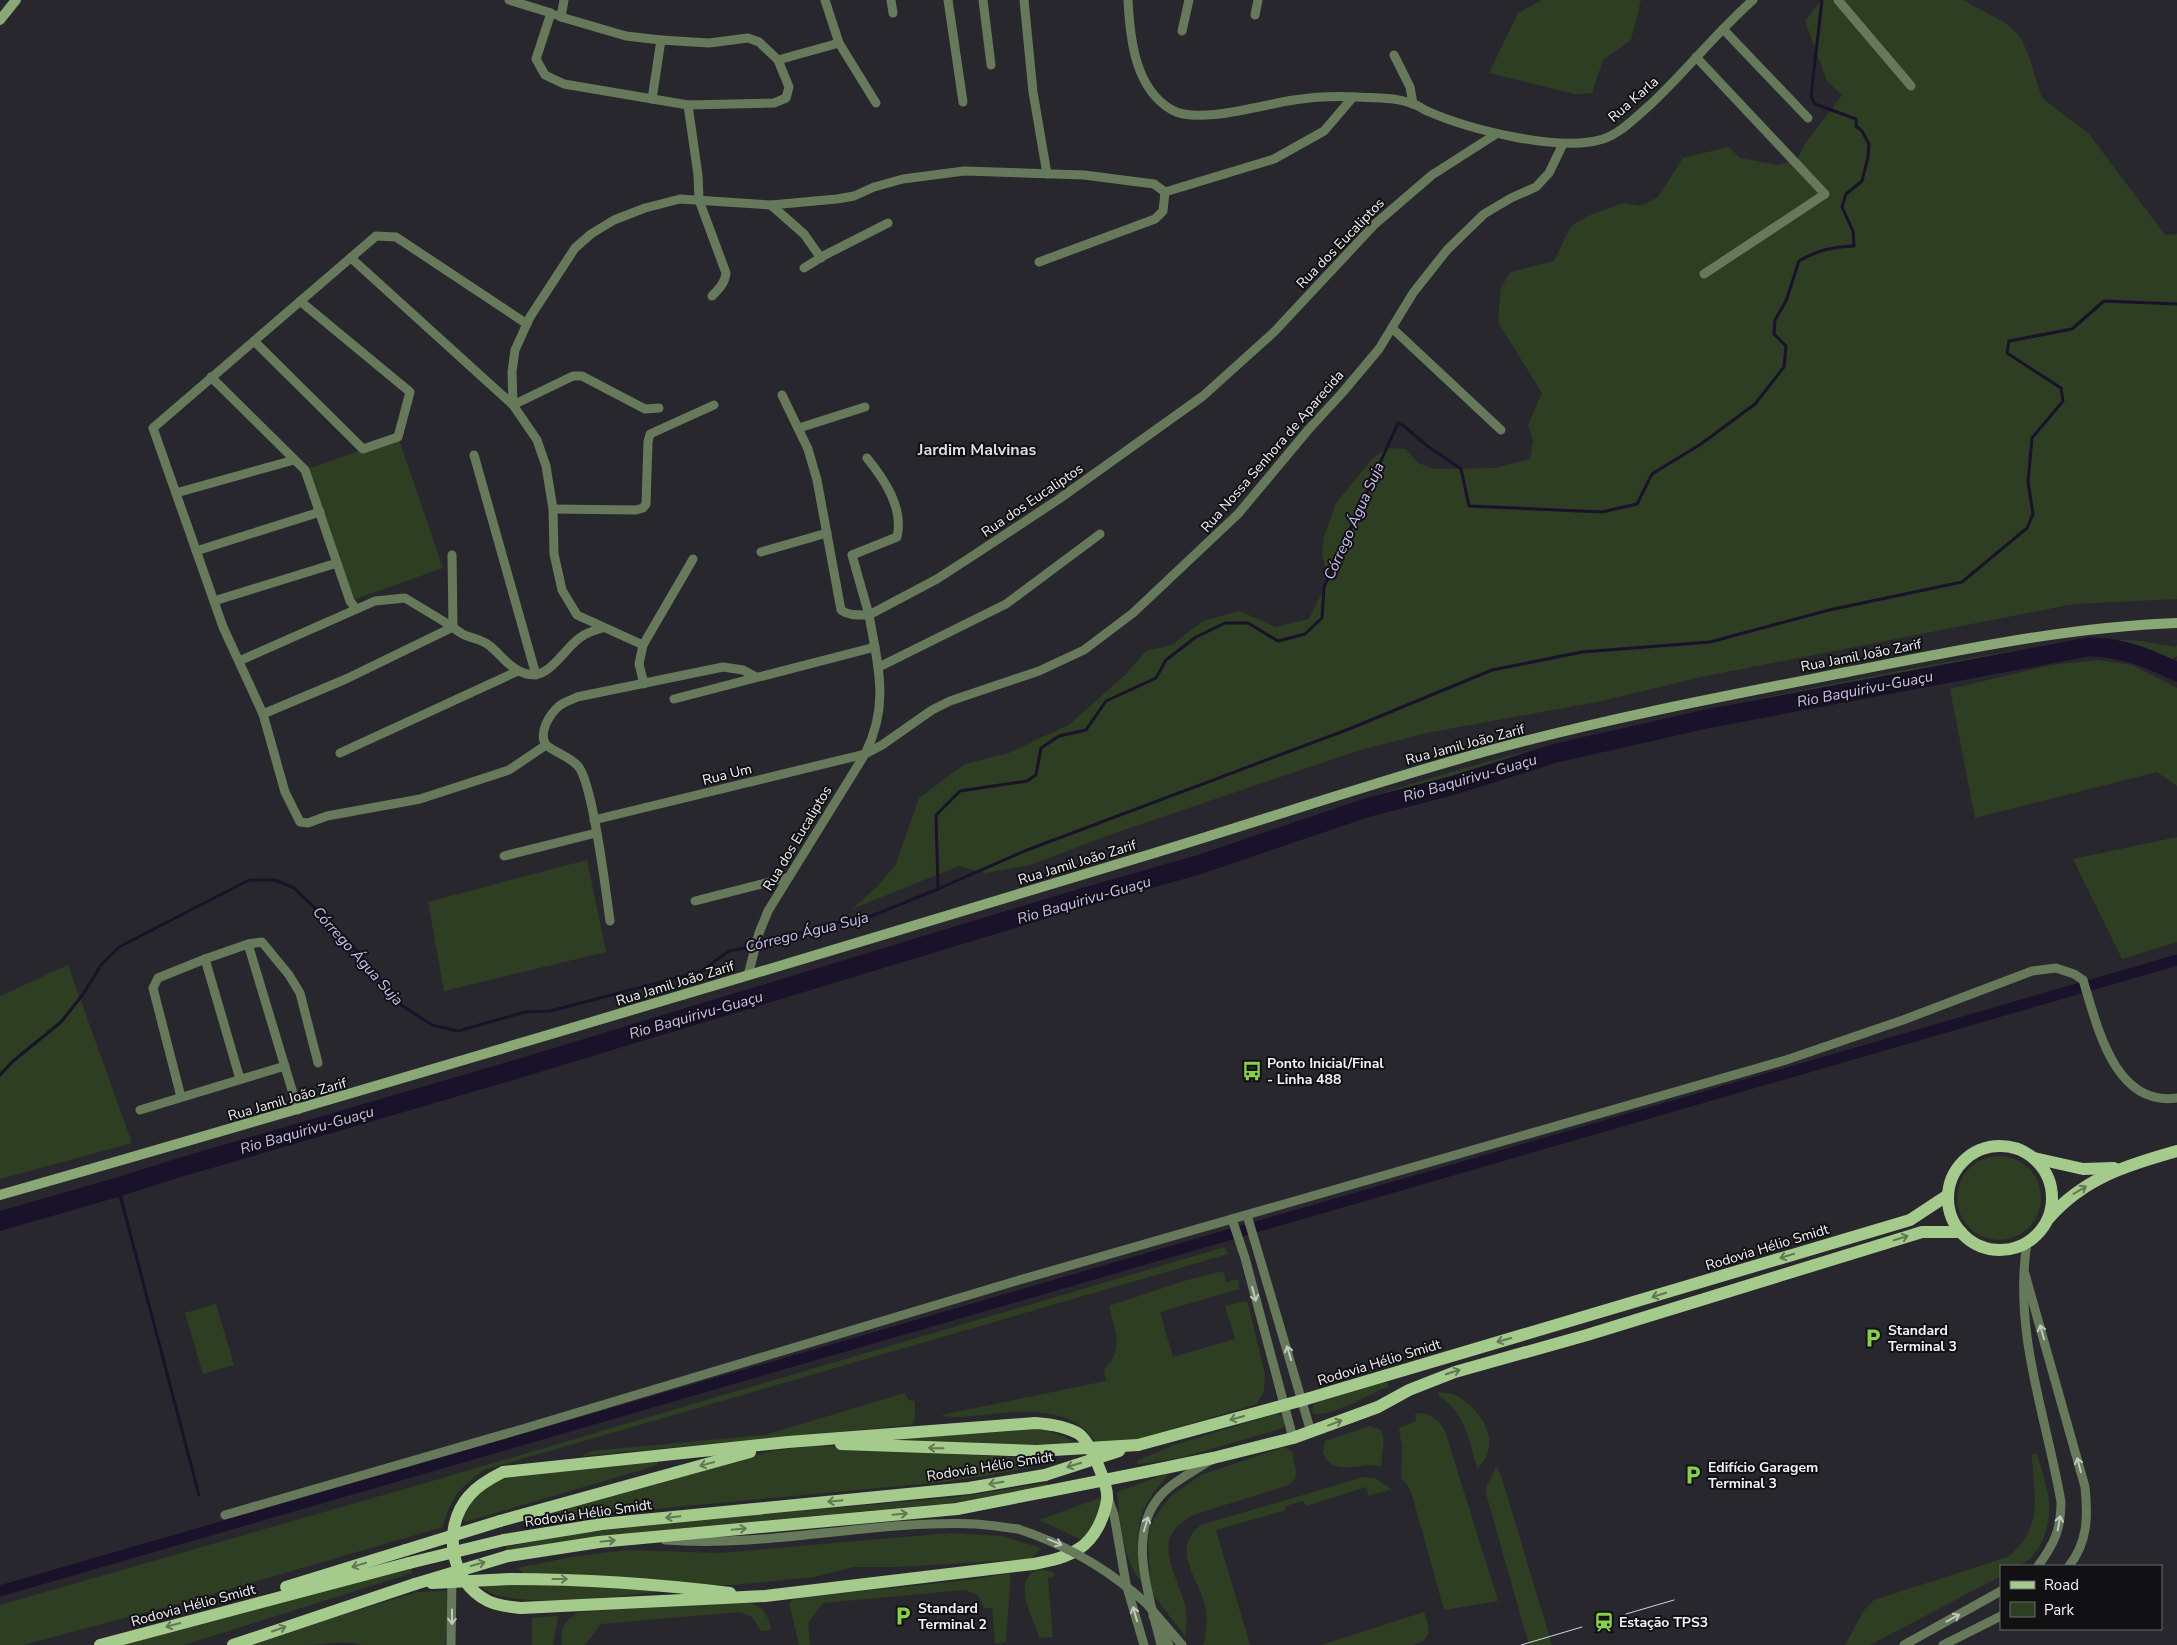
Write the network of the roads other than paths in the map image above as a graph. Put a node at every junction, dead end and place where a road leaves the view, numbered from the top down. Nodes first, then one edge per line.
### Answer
1 (15, 0) edge
2 (509, 0) edge
3 (564, 0) edge
4 (825, 0) edge
5 (891, 0) edge
6 (948, 0) edge
7 (983, 0) edge
8 (1024, 0) edge
9 (1128, 0) edge
10 (1189, 0) edge
11 (1258, 0) edge
12 (1753, 0) edge
13 (1838, 0) edge
14 (551, 12) junction
15 (893, 13) dead end
16 (1256, 15) dead end
17 (561, 17) junction
18 (0, 20) edge
19 (1723, 29) junction
20 (1182, 31) dead end
21 (662, 40) junction
22 (839, 43) junction
23 (1394, 55) dead end
24 (1696, 57) junction
25 (778, 60) junction
26 (991, 65) dead end
27 (1911, 86) dead end
28 (1353, 97) junction
29 (652, 99) junction
30 (963, 102) dead end
31 (876, 103) dead end
32 (1413, 104) junction
33 (688, 105) junction
34 (1808, 118) dead end
35 (1496, 134) junction
36 (1562, 144) junction
37 (1047, 174) junction
38 (1164, 192) junction
39 (699, 200) junction
40 (771, 205) junction
41 (888, 223) dead end
42 (351, 258) junction
43 (821, 258) junction
44 (1039, 262) dead end
45 (804, 268) dead end
46 (1704, 274) dead end
47 (712, 296) dead end
48 (300, 301) junction
49 (527, 324) junction
50 (1392, 328) junction
51 (254, 341) junction
52 (211, 377) junction
53 (782, 395) dead end
54 (513, 405) junction
55 (714, 405) dead end
56 (865, 406) dead end
57 (659, 408) dead end
58 (799, 428) junction
59 (1501, 430) dead end
60 (474, 455) dead end
61 (867, 458) dead end
62 (294, 460) junction
63 (176, 494) junction
64 (553, 509) junction
65 (320, 512) junction
66 (828, 533) junction
67 (1100, 534) dead end
68 (196, 550) junction
69 (761, 552) dead end
70 (452, 555) dead end
71 (693, 559) dead end
72 (337, 563) junction
73 (214, 601) junction
74 (356, 609) junction
75 (869, 615) junction
76 (2177, 623) edge
77 (453, 627) junction
78 (602, 628) junction
79 (643, 645) junction
80 (875, 647) junction
81 (239, 661) junction
82 (879, 667) junction
83 (518, 671) junction
84 (536, 675) junction
85 (756, 677) junction
86 (644, 684) junction
87 (674, 699) dead end
88 (262, 714) junction
89 (546, 745) junction
90 (340, 753) dead end
91 (865, 754) junction
92 (594, 820) junction
93 (596, 833) junction
94 (504, 856) dead end
95 (789, 876) junction
96 (695, 900) dead end
97 (610, 921) dead end
98 (248, 944) junction
99 (205, 959) junction
100 (748, 976) junction
101 (318, 1063) dead end
102 (284, 1066) junction
103 (240, 1079) junction
104 (181, 1097) junction
105 (2177, 1098) edge
106 (140, 1110) dead end
107 (298, 1110) junction
108 (2177, 1151) edge
109 (2034, 1158) junction
110 (2119, 1168) junction
111 (1948, 1195) junction
112 (0, 1196) edge
113 (1247, 1214) junction
114 (1232, 1219) junction
115 (2047, 1220) junction
116 (1961, 1232) junction
117 (2027, 1242) junction
118 (2023, 1269) junction
119 (1303, 1400) junction
120 (1284, 1405) junction
121 (1311, 1432) junction
122 (1293, 1438) junction
123 (788, 1442) junction
124 (1138, 1445) junction
125 (1213, 1458) junction
126 (1108, 1498) junction
127 (225, 1514) dead end
128 (638, 1538) junction
129 (452, 1555) junction
130 (2039, 1565) edge
131 (2070, 1565) edge
132 (415, 1584) junction
133 (2000, 1592) edge
134 (765, 1596) junction
135 (1146, 1603) junction
136 (220, 1613) junction
137 (2000, 1616) edge
138 (100, 1645) edge
139 (233, 1645) edge
140 (451, 1645) edge
141 (1144, 1645) edge
142 (1161, 1645) edge
143 (1168, 1645) edge
144 (1182, 1645) edge
145 (1904, 1645) edge
146 (1943, 1645) edge

1 - 18 main road
2 - 14 street
3 - 17 street
4 - 22 street
5 - 15 street
6 - 30 street
7 - 26 street
8 - 37 street
9 - 28 street, Rua Karla
10 - 20 street
11 - 16 street
12 - 19 street, Rua Karla
13 - 27 street
14 - 17 street
14 - 29 street
17 - 21 street
19 - 24 street, Rua Karla
19 - 34 street
21 - 25 street
21 - 29 street
22 - 25 street
22 - 31 street
23 - 32 street
24 - 36 street, Rua Karla
24 - 46 street
25 - 33 street
28 - 32 street, Rua Karla
28 - 38 street
29 - 33 street
32 - 35 street, Rua Karla
33 - 39 street
35 - 36 street, Rua Karla
35 - 75 street, Rua dos Eucaliptos
36 - 50 street, Rua Nossa Senhora de Aparecida
37 - 38 street
37 - 40 street
38 - 44 street
39 - 40 street
39 - 47 street
39 - 49 street
40 - 43 street
41 - 43 street
42 - 48 street
42 - 49 street
42 - 54 street
43 - 45 street
48 - 51 street
48 - 51 street
49 - 54 street
50 - 59 street
50 - 91 street, Rua Nossa Senhora de Aparecida
51 - 52 street
52 - 62 street
52 - 63 street
53 - 58 street
54 - 57 street
54 - 64 street
55 - 64 street
56 - 58 street
58 - 66 street
60 - 84 street
61 - 75 street
62 - 63 street
62 - 65 street
63 - 68 street
64 - 78 street
65 - 68 street
65 - 72 street
66 - 69 street
66 - 75 street
67 - 82 street
68 - 73 street
70 - 77 street
71 - 79 street
72 - 73 street
72 - 74 street
73 - 81 street
74 - 77 street
74 - 81 street
75 - 80 street, Rua dos Eucaliptos
76 - 100 main road, Rua Jamil João Zarif
77 - 83 street
77 - 88 street
78 - 79 street
78 - 84 street
79 - 86 street
80 - 82 street, Rua dos Eucaliptos
80 - 85 street
81 - 88 street
82 - 91 street, Rua dos Eucaliptos
83 - 84 street
83 - 90 street
85 - 86 street
85 - 87 street
86 - 89 street
88 - 89 street
89 - 92 street
91 - 92 street, Rua Um
91 - 95 street, Rua dos Eucaliptos
92 - 93 street
93 - 94 street
93 - 97 street
95 - 96 street
95 - 100 street, Rua dos Eucaliptos
98 - 99 street
98 - 101 street
98 - 102 street
99 - 103 street
99 - 104 street
100 - 107 main road, Rua Jamil João Zarif
102 - 103 street
102 - 107 street
103 - 104 street
104 - 106 street
105 - 113 street
107 - 112 main road, Rua Jamil João Zarif
108 - 110 main road
109 - 110 main road
109 - 111 main road
109 - 115 main road
115 -> 110 main road
111 - 116 main road
111 -> 119 main road, Rodovia Hélio Smidt
113 - 114 street
119 -> 113 street
114 -> 120 street
114 - 127 street
115 - 117 main road
116 - 117 main road
121 -> 116 main road
117 - 118 street
130 -> 118 street
131 -> 118 street
119 - 120 main road, Rodovia Hélio Smidt
119 - 121 street
120 - 122 street
120 -> 124 main road, Rodovia Hélio Smidt
121 - 122 main road
122 - 125 main road
124 -> 123 main road, bridge
123 - 126 main road
123 - 129 main road
123 -> 136 main road, bridge
124 -> 136 main road, Rodovia Hélio Smidt, bridge
128 -> 125 main road, bridge
142 -> 125 street
126 - 134 main road
141 -> 126 street
132 -> 128 main road, bridge
128 -> 135 street, bridge
129 - 134 main road
129 -> 140 street
132 -> 134 main road, bridge
139 -> 132 main road
145 -> 133 street
135 - 143 street, bridge
135 - 144 street, bridge
136 -> 138 main road, Rodovia Hélio Smidt
137 - 146 street

